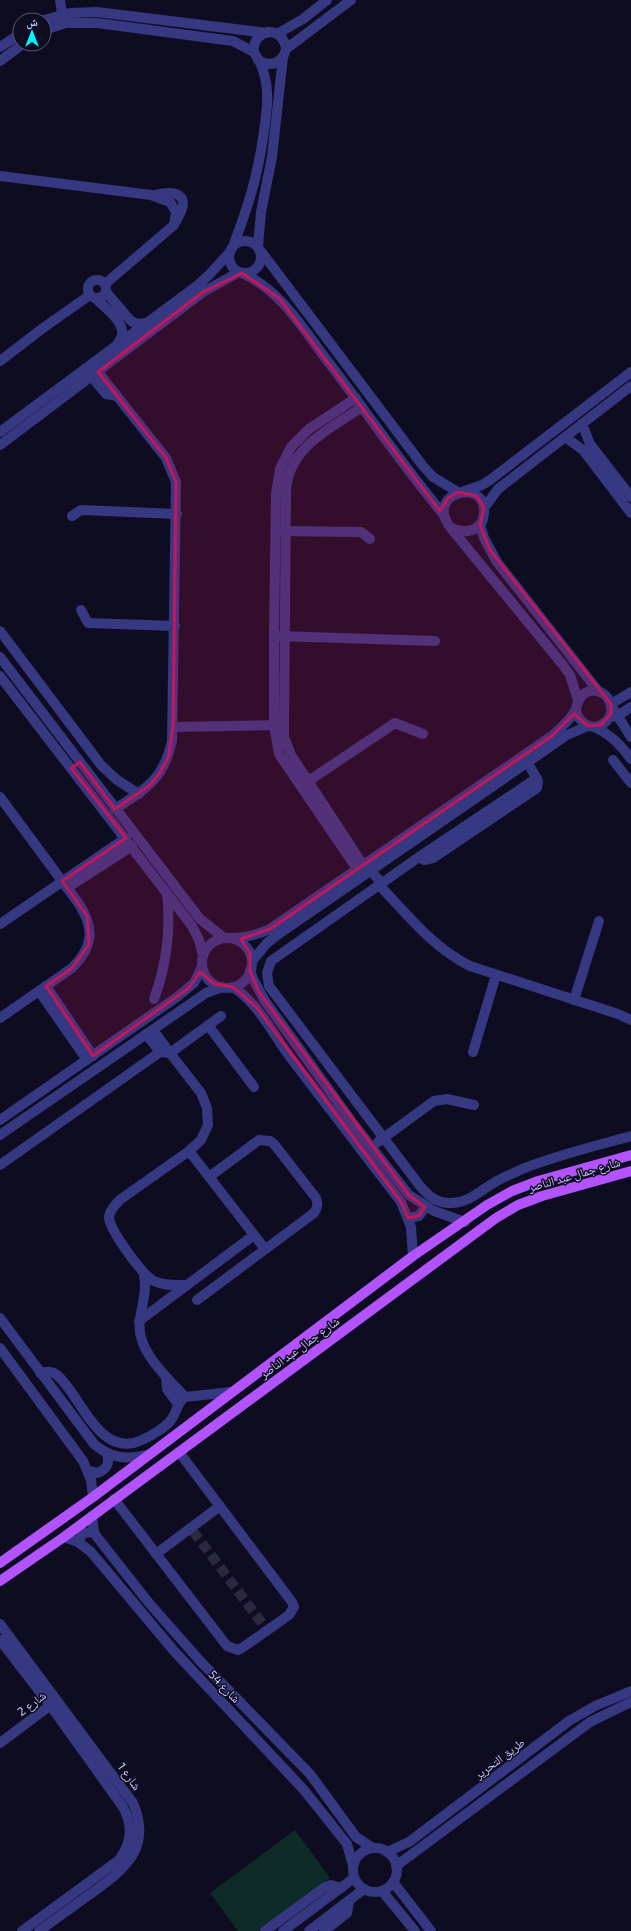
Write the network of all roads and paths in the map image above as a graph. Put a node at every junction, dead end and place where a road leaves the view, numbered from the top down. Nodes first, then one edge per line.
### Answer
1 (60, 0) edge
2 (327, 0) edge
3 (351, 0) edge
4 (62, 14) junction
5 (52, 17) edge
6 (52, 27) edge
7 (272, 33) junction
8 (12, 39) edge
9 (0, 47) edge
10 (12, 52) edge
11 (285, 53) junction
12 (256, 56) junction
13 (0, 61) edge
14 (0, 176) edge
15 (231, 248) junction
16 (259, 248) junction
17 (241, 273) junction
18 (106, 288) junction
19 (92, 296) junction
20 (146, 323) junction
21 (117, 345) junction
22 (0, 361) edge
23 (631, 372) edge
24 (95, 374) junction
25 (631, 386) edge
26 (356, 398) junction
27 (362, 407) junction
28 (582, 424) junction
29 (309, 429) junction
30 (0, 432) edge
31 (565, 437) junction
32 (315, 438) junction
33 (0, 445) edge
34 (593, 455) junction
35 (620, 482) junction
36 (631, 482) edge
37 (461, 492) junction
38 (631, 497) edge
39 (484, 508) junction
40 (631, 513) edge
41 (177, 514) junction
42 (444, 515) junction
43 (72, 516) dead end
44 (480, 525) junction
45 (450, 526) junction
46 (281, 532) junction
47 (370, 539) dead end
48 (81, 610) dead end
49 (175, 626) junction
50 (0, 631) edge
51 (279, 636) junction
52 (435, 641) dead end
53 (0, 657) edge
54 (0, 676) edge
55 (0, 690) edge
56 (600, 692) junction
57 (631, 692) edge
58 (578, 700) junction
59 (18, 701) junction
60 (611, 706) junction
61 (631, 707) edge
62 (576, 710) junction
63 (616, 716) junction
64 (279, 725) junction
65 (591, 726) junction
66 (173, 727) junction
67 (423, 734) dead end
68 (631, 737) edge
69 (631, 759) edge
70 (613, 760) dead end
71 (80, 762) junction
72 (528, 763) junction
73 (71, 768) junction
74 (631, 783) edge
75 (305, 784) junction
76 (139, 794) junction
77 (0, 797) edge
78 (115, 809) junction
79 (129, 842) junction
80 (364, 870) junction
81 (65, 884) junction
82 (379, 885) junction
83 (167, 893) junction
84 (599, 921) dead end
85 (0, 924) edge
86 (228, 938) junction
87 (203, 956) junction
88 (251, 966) junction
89 (202, 967) junction
90 (496, 975) junction
91 (222, 987) junction
92 (233, 987) junction
93 (42, 988) junction
94 (154, 999) dead end
95 (574, 1000) junction
96 (221, 1016) dead end
97 (0, 1018) edge
98 (631, 1020) edge
99 (208, 1025) junction
100 (149, 1032) junction
101 (165, 1052) junction
102 (473, 1052) dead end
103 (90, 1058) junction
104 (254, 1087) dead end
105 (474, 1105) dead end
106 (0, 1120) edge
107 (0, 1135) edge
108 (631, 1136) edge
109 (383, 1139) junction
110 (372, 1147) junction
111 (189, 1151) junction
112 (631, 1155) edge
113 (0, 1165) edge
114 (631, 1171) edge
115 (209, 1177) junction
116 (425, 1207) junction
117 (408, 1218) junction
118 (465, 1222) junction
119 (254, 1235) junction
120 (265, 1249) junction
121 (413, 1256) junction
122 (220, 1261) junction
123 (144, 1275) junction
124 (230, 1275) junction
125 (187, 1285) junction
126 (197, 1300) dead end
127 (0, 1318) edge
128 (139, 1321) junction
129 (319, 1326) junction
130 (329, 1341) junction
131 (295, 1344) junction
132 (0, 1348) edge
133 (308, 1357) junction
134 (40, 1373) junction
135 (232, 1392) junction
136 (182, 1400) junction
137 (178, 1452) junction
138 (106, 1453) junction
139 (146, 1456) junction
140 (89, 1471) junction
141 (93, 1496) junction
142 (114, 1499) junction
143 (220, 1506) junction
144 (92, 1516) junction
145 (94, 1532) junction
146 (64, 1536) junction
147 (78, 1542) junction
148 (156, 1554) junction
149 (0, 1563) edge
150 (0, 1581) edge
151 (0, 1624) edge
152 (0, 1640) edge
153 (631, 1691) edge
154 (54, 1702) junction
155 (631, 1702) edge
156 (0, 1743) edge
157 (373, 1848) junction
158 (387, 1852) junction
159 (353, 1866) junction
160 (396, 1866) junction
161 (354, 1878) junction
162 (393, 1882) junction
163 (341, 1888) junction
164 (364, 1889) junction
165 (382, 1891) junction
166 (349, 1901) junction
167 (22, 1931) edge
168 (39, 1931) edge
169 (265, 1931) edge
170 (284, 1931) edge
171 (309, 1931) edge
172 (324, 1931) edge
173 (415, 1931) edge
174 (431, 1931) edge

1 - 4 street
2 - 7 street
3 - 11 street
4 - 5 street
4 - 7 street
6 - 12 street
7 - 11 street
7 - 12 street
8 - 9 street
10 - 13 street
11 - 12 street
11 - 16 street
12 - 15 street
14 - 18 street
15 - 16 street
15 - 17 street
15 - 20 street
16 - 17 street
16 - 37 street
17 - 24 street
17 - 26 street
18 - 19 street
18 - 19 street
18 - 20 street
19 - 21 street
19 - 22 street
20 - 21 street
21 - 30 street
23 - 37 street
24 - 33 street
24 - 41 street
25 - 28 street
26 - 27 street
26 - 29 street
27 - 32 street
27 - 42 street
28 - 31 street
28 - 34 street
29 - 32 street
29 - 46 street
31 - 34 street
31 - 39 street
32 - 46 street
34 - 35 street
34 - 40 street
35 - 36 street
35 - 38 street
37 - 39 street
37 - 42 street
39 - 44 street
41 - 43 street
41 - 49 street
42 - 45 street
44 - 45 street
44 - 56 street
45 - 58 street
46 - 47 street
46 - 51 street
48 - 49 street
49 - 66 street
50 - 76 street
51 - 52 street
51 - 64 street
53 - 71 street
54 - 59 street
55 - 59 street
56 - 58 street
56 - 60 street
57 - 60 street
58 - 62 street
59 - 73 street
60 - 63 street
60 - 65 street
61 - 63 street
62 - 65 street
62 - 80 street
63 - 68 street
64 - 66 street
64 - 75 street
65 - 69 street
65 - 72 street
66 - 76 street
67 - 75 street
70 - 74 street
71 - 73 street
71 - 78 street
72 - 80 street
72 - 82 street
73 - 79 street
75 - 80 street
76 - 78 street
77 - 81 street
78 - 86 street
79 - 81 street
79 - 83 street
80 - 82 street
80 - 86 street
80 - 88 street
81 - 85 street
81 - 93 street
82 - 90 street
82 - 109 street
83 - 87 street
83 - 94 street
84 - 95 street
86 - 87 street
86 - 88 street
87 - 89 street
88 - 92 street
88 - 110 street
89 - 91 street
89 - 103 street
90 - 95 street
90 - 102 street
91 - 92 street
91 - 100 street
92 - 117 street
93 - 97 street
93 - 103 street
95 - 98 street
96 - 99 street
99 - 101 street
99 - 104 street
100 - 101 street
100 - 107 street
101 - 111 street
101 - 113 street
103 - 106 street
105 - 109 street
108 - 109 street
109 - 110 street
110 - 116 street
111 - 115 street
111 - 123 street
112 - 118 main road, شارع جمال عبد الناصر
114 - 130 main road, شارع جمال عبد الناصر
115 - 119 street
115 - 120 street
116 - 117 street
116 - 118 street
117 - 121 street
118 - 121 main road, شارع جمال عبد الناصر
119 - 120 street
119 - 122 street
120 - 124 street
121 - 129 main road, شارع جمال عبد الناصر
122 - 124 street
122 - 125 street
123 - 125 street
123 - 128 street
124 - 126 street
125 - 128 street
127 - 134 street
128 - 136 street
129 - 130 main road
129 - 131 main road, شارع جمال عبد الناصر
130 - 133 main road, شارع جمال عبد الناصر
131 - 133 main road
131 - 135 main road, شارع جمال عبد الناصر
132 - 140 street
133 - 137 main road, شارع جمال عبد الناصر
134 - 136 street
134 - 138 street
135 - 136 street
135 - 139 main road, شارع جمال عبد الناصر
137 - 142 main road, شارع جمال عبد الناصر
137 - 143 street
138 - 139 street
138 - 140 street
139 - 141 main road, شارع جمال عبد الناصر
140 - 141 street
141 - 149 main road, شارع جمال عبد الناصر
142 - 144 main road, شارع جمال عبد الناصر
142 - 148 street
143 - 148 street
143 - 148 street
144 - 145 street, شارع 54
144 - 146 main road, شارع جمال عبد الناصر
145 - 147 street
145 - 157 street, شارع 54
146 - 147 street, شارع 54
146 - 150 main road, شارع جمال عبد الناصر
147 - 159 street, شارع 54
151 - 154 street, شارع 1
152 - 154 street, شارع 1
153 - 158 street, طريق التحرير
154 - 156 street, شارع 2
154 - 167 street, شارع 1
154 - 168 street, شارع 1
155 - 160 street
157 - 158 street
157 - 159 street
158 - 160 street
159 - 161 street
160 - 162 street
161 - 163 street
161 - 164 street
162 - 165 street
162 - 174 street
163 - 169 street
163 - 170 street
164 - 165 street
164 - 166 street
165 - 173 street
166 - 171 street
166 - 172 street

